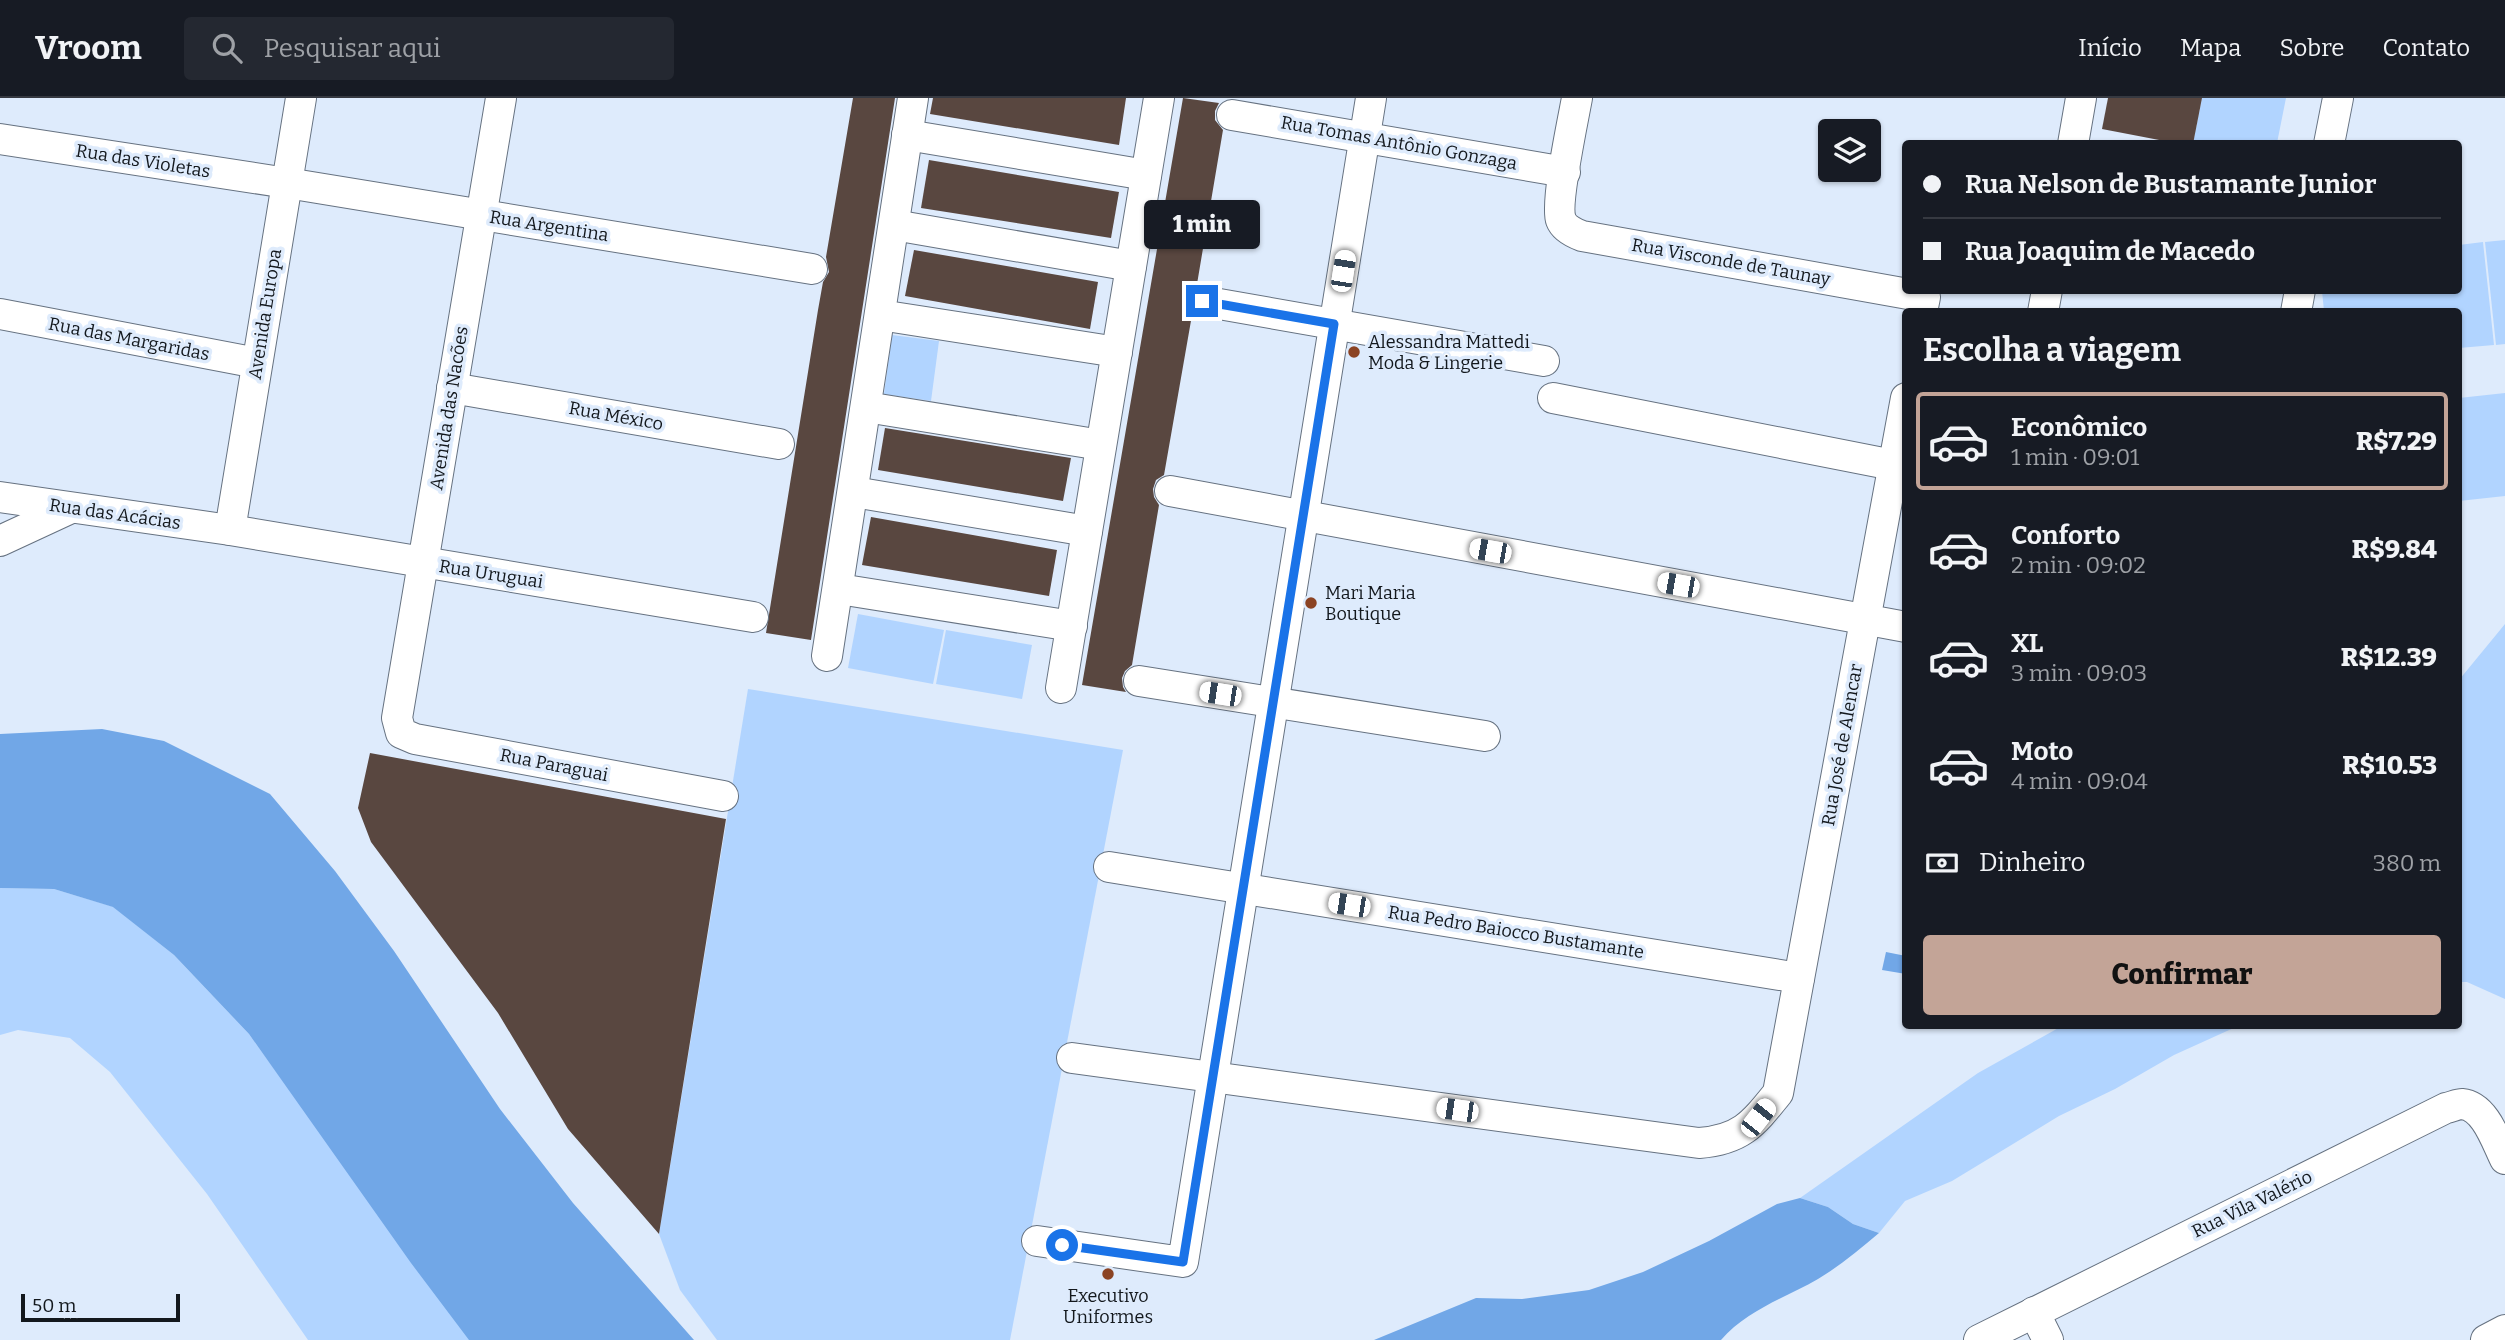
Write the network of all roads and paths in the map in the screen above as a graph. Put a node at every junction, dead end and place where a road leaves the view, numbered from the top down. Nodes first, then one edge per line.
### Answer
1 (301, 98) edge
2 (500, 98) edge
3 (913, 98) edge
4 (1159, 98) edge
5 (1371, 98) edge
6 (1577, 98) edge
7 (2081, 98) edge
8 (2339, 98) edge
9 (1232, 115) dead end
10 (907, 135) junction
11 (1364, 137) junction
12 (0, 139) edge
13 (2074, 140) edge
14 (2330, 140) edge
15 (1565, 172) junction
16 (1146, 175) junction
17 (287, 183) junction
18 (481, 215) junction
19 (894, 225) junction
20 (1131, 266) junction
21 (812, 269) dead end
22 (1202, 301) dead end
23 (1923, 304) edge
24 (0, 314) edge
25 (880, 314) junction
26 (1334, 324) junction
27 (1117, 352) junction
28 (1544, 361) dead end
29 (257, 363) junction
30 (452, 388) junction
31 (1553, 398) dead end
32 (866, 407) junction
33 (1902, 419) edge
34 (779, 444) dead end
35 (1101, 445) junction
36 (1893, 465) junction
37 (1170, 491) dead end
38 (854, 492) junction
39 (0, 497) edge
40 (69, 509) junction
41 (1303, 516) junction
42 (230, 530) junction
43 (1087, 531) junction
44 (0, 541) edge
45 (423, 562) junction
46 (839, 589) junction
47 (753, 617) dead end
48 (1865, 620) junction
49 (1072, 626) junction
50 (1902, 626) edge
51 (827, 656) dead end
52 (1139, 681) dead end
53 (1061, 688) dead end
54 (1273, 702) junction
55 (397, 718) joint
56 (1485, 736) dead end
57 (723, 796) dead end
58 (1109, 867) dead end
59 (1243, 888) junction
60 (1799, 978) junction
61 (1072, 1058) dead end
62 (1213, 1077) junction
63 (2505, 1159) edge
64 (1037, 1241) dead end
65 (2034, 1312) junction
66 (2505, 1330) edge
67 (1979, 1340) edge
68 (2048, 1340) edge
69 (2486, 1340) edge

1 - 17 street, Avenida Europa
2 - 18 street, Avenida das Nacões
3 - 10 street
4 - 16 street
5 - 11 street
6 - 15 street
7 - 13 street
8 - 14 street
9 - 11 street, Rua Tomas Antônio Gonzaga
10 - 16 street
10 - 19 street
11 - 15 street, Rua Tomas Antônio Gonzaga
11 - 26 street
12 - 17 street, Rua das Violetas
15 - 23 street, Rua Visconde de Taunay
16 - 20 street
17 - 18 street, Rua Argentina
17 - 29 street, Avenida Europa
18 - 21 street, Rua Argentina
18 - 30 street, Avenida das Nacões
19 - 20 street
19 - 25 street
20 - 27 street
22 - 26 street
24 - 29 street, Rua das Margaridas
25 - 27 street
25 - 32 street
26 - 28 street
26 - 41 street
27 - 35 street
29 - 42 street, Avenida Europa
30 - 34 street, Rua México
30 - 45 street, Avenida das Nacões
31 - 36 street
32 - 35 street
32 - 38 street
33 - 36 street, Rua José de Alencar
35 - 43 street
36 - 48 street, Rua José de Alencar
37 - 41 street
38 - 43 street
38 - 46 street
39 - 40 street, Rua das Acácias
40 - 42 street, Rua das Acácias
40 - 44 street
41 - 48 street
41 - 54 street
42 - 45 street, Rua Uruguai
43 - 49 street
45 - 47 street, Rua Uruguai
45 - 55 street, Avenida das Nacões
46 - 49 street
46 - 51 street
48 - 50 street
48 - 60 street, Rua José de Alencar
49 - 53 street
52 - 54 street
54 - 56 street
54 - 59 street
55 - 57 street, Rua Paraguai
58 - 59 street, Rua Pedro Baiocco Bustamante
59 - 60 street, Rua Pedro Baiocco Bustamante
59 - 62 street
60 - 62 street, Rua José de Alencar
61 - 62 street
62 - 64 street
63 - 65 street, Rua Vila Valério
65 - 67 street, Rua Vila Valério
65 - 68 street
66 - 69 street

